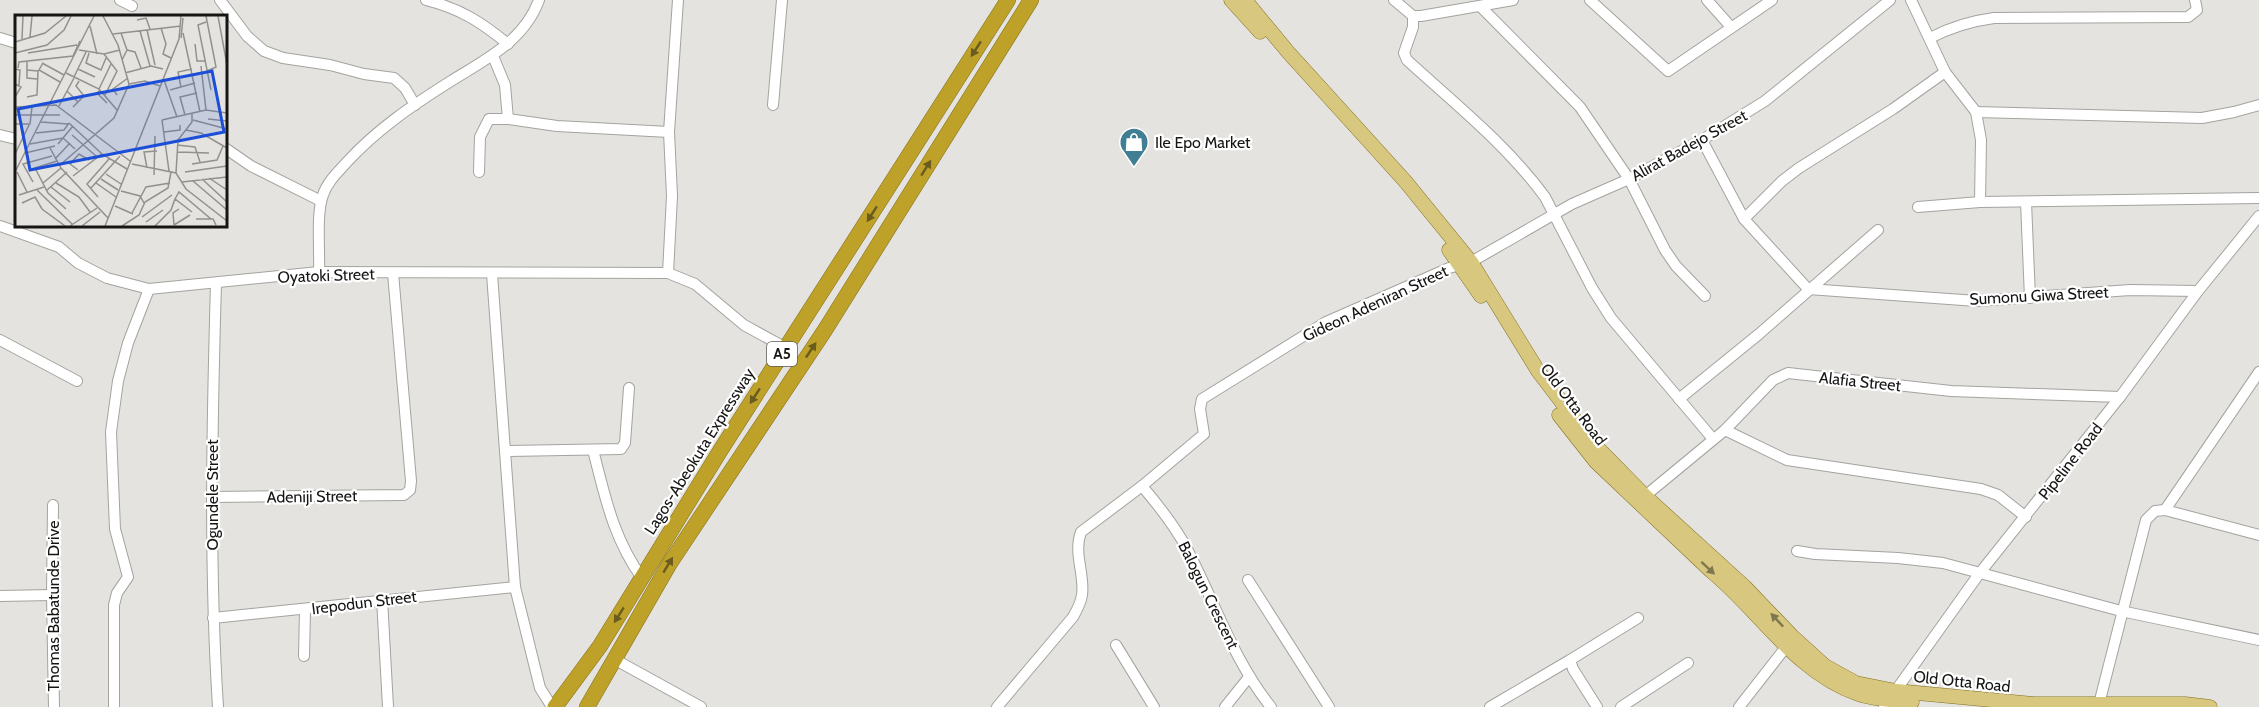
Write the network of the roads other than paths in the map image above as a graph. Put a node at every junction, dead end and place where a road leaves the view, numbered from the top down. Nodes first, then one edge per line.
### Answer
1 (120, 0) edge
2 (220, 0) edge
3 (426, 0) edge
4 (539, 0) edge
5 (678, 0) edge
6 (782, 0) edge
7 (1008, 0) edge
8 (1030, 0) edge
9 (1231, 0) edge
10 (1245, 0) edge
11 (1394, 0) edge
12 (1511, 0) edge
13 (1590, 0) edge
14 (1707, 0) edge
15 (1772, 0) edge
16 (1890, 0) edge
17 (1911, 0) edge
18 (2195, 0) edge
19 (132, 6) dead end
20 (1480, 6) junction
21 (1413, 16) junction
22 (1731, 27) junction
23 (0, 38) edge
24 (1930, 38) junction
25 (15, 43) edge
26 (508, 44) junction
27 (493, 56) junction
28 (1945, 72) junction
29 (416, 105) junction
30 (773, 105) dead end
31 (2259, 105) edge
32 (1976, 112) junction
33 (508, 119) junction
34 (669, 132) junction
35 (0, 135) edge
36 (15, 139) edge
37 (1702, 140) junction
38 (226, 149) edge
39 (479, 172) dead end
40 (1629, 179) junction
41 (2259, 198) edge
42 (321, 201) junction
43 (1980, 202) junction
44 (2026, 202) junction
45 (1918, 207) dead end
46 (1554, 216) junction
47 (2259, 216) edge
48 (1744, 219) junction
49 (0, 226) edge
50 (1878, 230) dead end
51 (1465, 263) junction
52 (319, 272) junction
53 (393, 273) junction
54 (668, 273) junction
55 (492, 274) junction
56 (216, 283) junction
57 (146, 288) junction
58 (1808, 290) junction
59 (2198, 291) junction
60 (1705, 296) dead end
61 (2030, 298) junction
62 (0, 340) edge
63 (786, 348) junction
64 (2259, 372) edge
65 (77, 381) dead end
66 (629, 388) dead end
67 (2120, 397) junction
68 (1679, 399) junction
69 (1725, 430) junction
70 (1713, 439) junction
71 (593, 450) junction
72 (505, 451) junction
73 (1142, 486) junction
74 (1645, 496) junction
75 (212, 497) junction
76 (53, 505) dead end
77 (2165, 510) junction
78 (2026, 517) junction
79 (2259, 535) edge
80 (1797, 551) dead end
81 (1979, 574) junction
82 (642, 578) junction
83 (1248, 580) dead end
84 (515, 587) junction
85 (52, 595) junction
86 (0, 596) edge
87 (382, 599) junction
88 (305, 610) junction
89 (2121, 611) junction
90 (213, 618) junction
91 (1638, 618) dead end
92 (2259, 640) edge
93 (1116, 645) dead end
94 (1786, 647) junction
95 (304, 656) dead end
96 (614, 659) junction
97 (1570, 660) junction
98 (1688, 663) dead end
99 (1249, 677) junction
100 (1890, 699) edge
101 (2099, 704) junction
102 (54, 707) edge
103 (114, 707) edge
104 (218, 707) edge
105 (388, 707) edge
106 (553, 707) edge
107 (587, 707) edge
108 (701, 707) edge
109 (997, 707) edge
110 (1154, 707) edge
111 (1225, 707) edge
112 (1271, 707) edge
113 (1329, 707) edge
114 (1490, 707) edge
115 (1597, 707) edge
116 (1622, 707) edge
117 (1739, 707) edge
118 (1976, 707) edge
119 (2210, 707) edge

1 - 19 street
2 - 29 street
3 - 26 street
4 - 26 street
5 - 34 street
6 - 30 street
7 -> 63 highway, Lagos-Abeokuta Expressway / A5
96 -> 8 highway, A5
9 - 51 main road, Old Otta Road
10 - 51 main road
11 - 21 street
12 - 20 street
13 - 22 street
14 - 22 street
15 - 22 street
16 - 37 street, Alirat Badejo Street
17 - 24 street
18 - 24 street
20 - 21 street
20 - 40 street
21 - 46 street
23 - 25 street
24 - 28 street
26 - 27 street
27 - 29 street
27 - 33 street
28 - 32 street
28 - 48 street
29 - 42 street
31 - 32 street
32 - 43 street
33 - 34 street
33 - 39 street
34 - 54 street
35 - 36 street
37 - 40 street, Alirat Badejo Street
37 - 48 street
38 - 42 street
40 - 46 street, Alirat Badejo Street
40 - 60 street
41 - 44 street
42 - 52 street
43 - 44 street
43 - 45 street
44 - 61 street
46 - 51 street, Alirat Badejo Street
46 - 68 street
47 - 59 street, Pipeline Road
48 - 58 street
49 - 57 street, Oyatoki Street
50 - 58 street
51 - 73 street, Gideon Adeniran Street
51 - 74 main road, Old Otta Road
51 -> 94 main road, Old Otta Road
52 - 53 street, Oyatoki Street
52 - 56 street, Oyatoki Street
53 - 55 street, Oyatoki Street
53 - 75 street, Adeniji Street
54 - 55 street, Oyatoki Street
54 - 63 street
55 - 72 street
56 - 57 street, Oyatoki Street
56 - 75 street, Ogundele Street
57 - 103 street
58 - 61 street, Sumonu Giwa Street
58 - 68 street
59 - 61 street, Sumonu Giwa Street
59 - 67 street, Pipeline Road
62 - 65 street
63 -> 82 highway, Lagos-Abeokuta Expressway / A5
64 - 77 street
66 - 71 street
67 - 69 street, Alafia Street
67 - 78 street, Pipeline Road
68 - 70 street
69 - 70 street, Alafia Street
69 - 78 street
70 - 74 street, Alafia Street
71 - 72 street
71 - 82 street
72 - 84 street
73 - 99 street, Balogun Crescent
73 - 109 street, Gideon Adeniran Street
100 -> 74 main road, Old Otta Road
75 - 90 street, Ogundele Street
76 - 85 street, Thomas Babatunde Drive
77 - 79 street
77 - 89 street
78 - 81 street, Pipeline Road
80 - 81 street
81 - 89 street
81 - 100 street, Pipeline Road
82 -> 106 highway, Lagos-Abeokuta Expressway / A5
83 - 113 street
84 - 87 street, Irepodun Street
84 - 106 street
85 - 86 street
85 - 102 street, Thomas Babatunde Drive
87 - 88 street, Irepodun Street
87 - 105 street
88 - 90 street, Irepodun Street
88 - 95 street
89 - 92 street
89 - 101 street
90 - 104 street, Ogundele Street
91 - 97 street
93 - 110 street
94 - 100 main road, Old Otta Road
94 - 117 street
96 - 107 highway, A5
96 - 108 street
97 - 114 street
97 - 115 street
98 - 116 street
99 - 111 street
99 - 112 street, Balogun Crescent
100 - 101 main road, Old Otta Road
100 - 118 main road, Old Otta Road
101 - 119 main road, Old Otta Road

